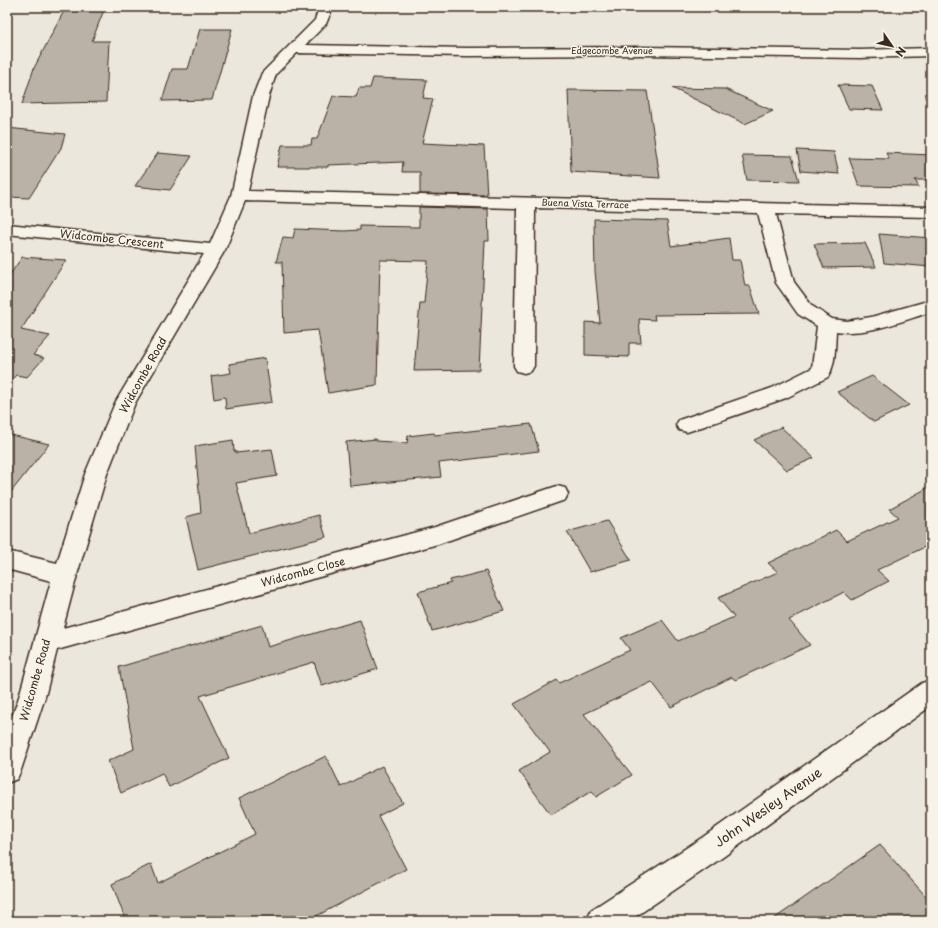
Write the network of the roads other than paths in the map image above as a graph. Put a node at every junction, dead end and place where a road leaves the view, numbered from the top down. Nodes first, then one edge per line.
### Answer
1 (326, 7) edge
2 (294, 49) junction
3 (931, 52) edge
4 (239, 196) junction
5 (526, 202) junction
6 (766, 209) junction
7 (931, 212) edge
8 (7, 229) edge
9 (216, 250) junction
10 (931, 306) edge
11 (827, 324) junction
12 (524, 366) dead end
13 (687, 425) dead end
14 (557, 494) dead end
15 (7, 560) edge
16 (65, 575) junction
17 (46, 643) junction
18 (931, 691) edge
19 (7, 770) edge
20 (602, 921) edge

1 - 2 street, Widcombe Road
2 - 3 street, Edgecombe Avenue
2 - 4 street, Widcombe Road
4 - 5 street, Buena Vista Terrace
4 - 9 street, Widcombe Road
5 - 6 street, Buena Vista Terrace
5 - 12 street
6 - 7 street, Buena Vista Terrace
6 - 11 street
8 - 9 street, Widcombe Crescent
9 - 16 street, Widcombe Road
10 - 11 street
11 - 13 street
14 - 17 street, Widcombe Close
15 - 16 street
16 - 17 street, Widcombe Road
17 - 19 street, Widcombe Road
18 - 20 street, John Wesley Avenue

